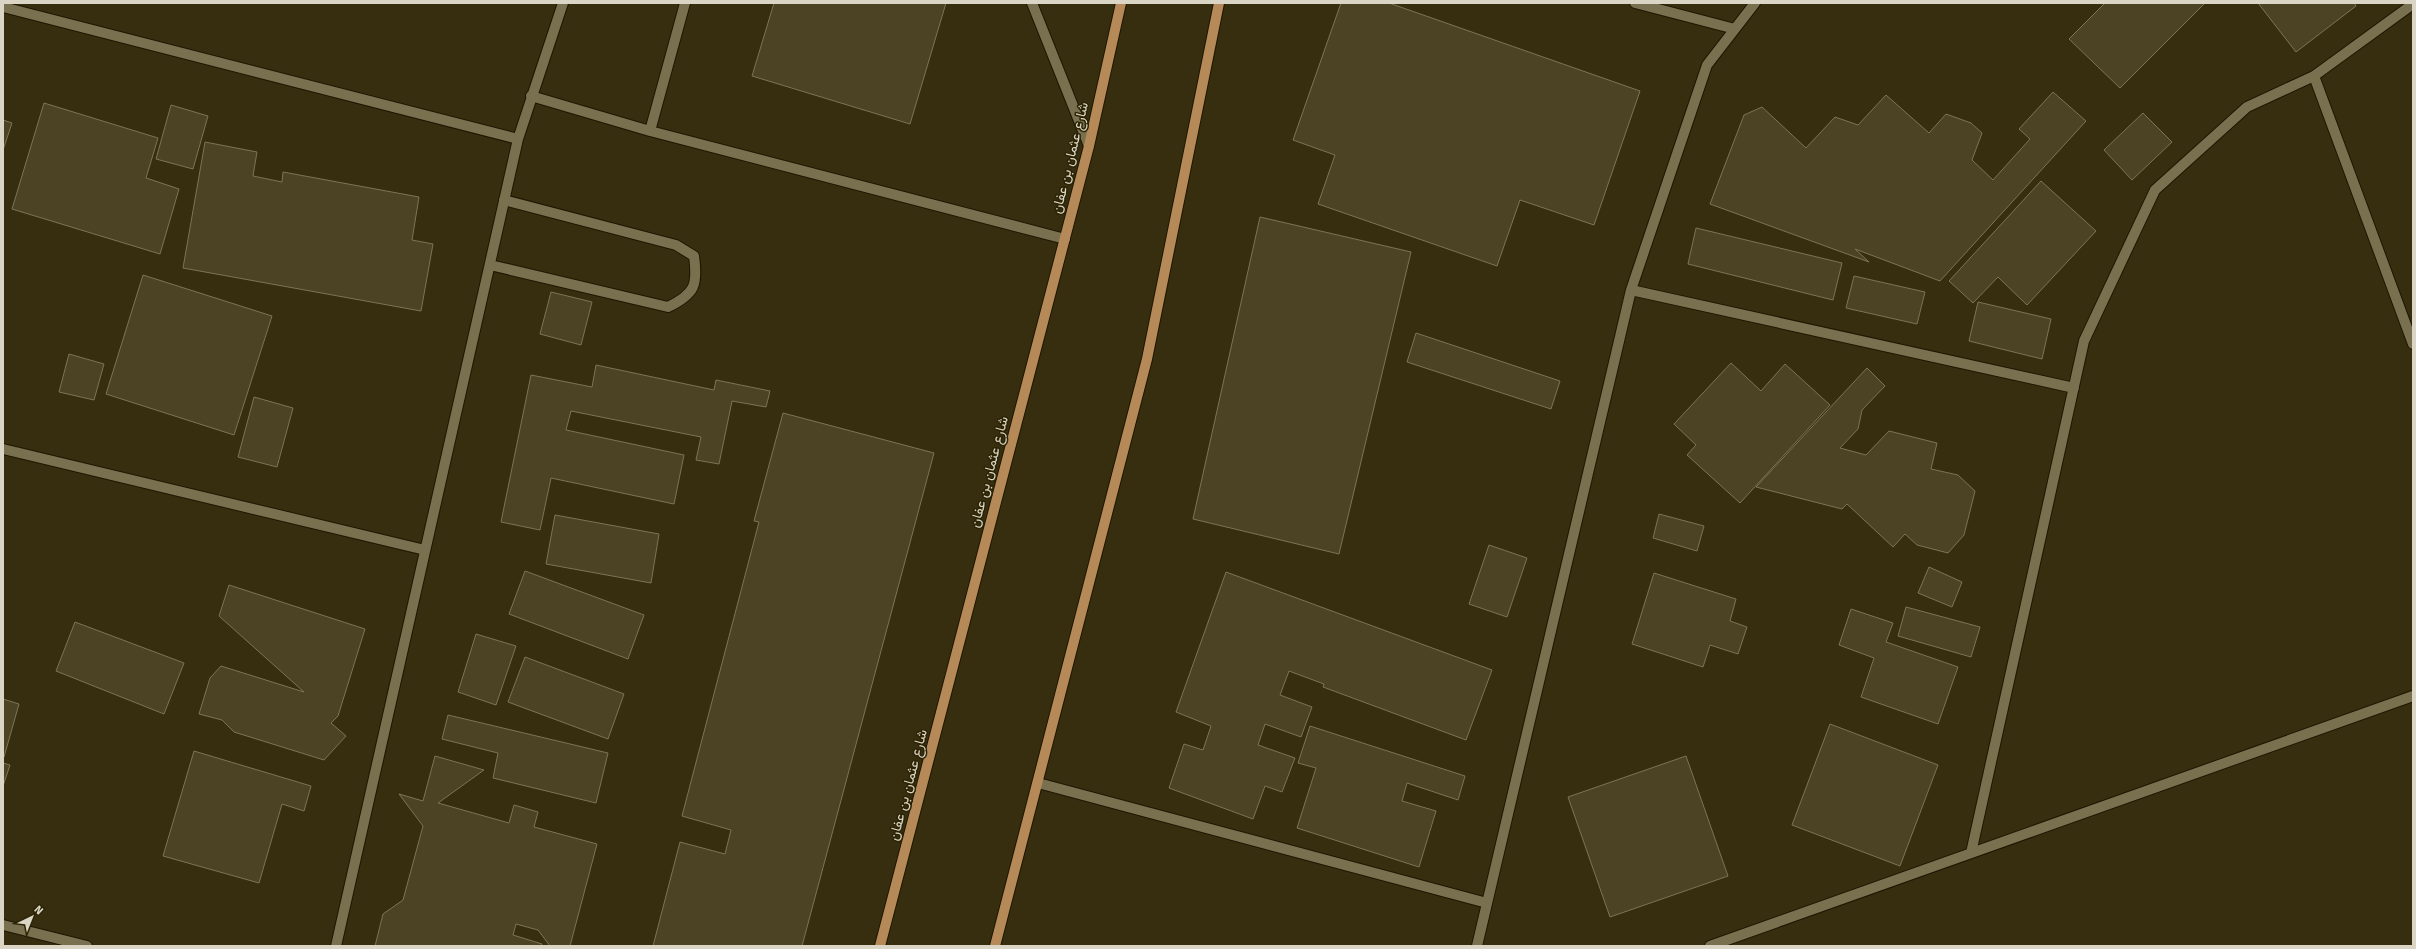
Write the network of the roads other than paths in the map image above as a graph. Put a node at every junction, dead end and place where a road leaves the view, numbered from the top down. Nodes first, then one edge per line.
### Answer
1 (563, 3) edge
2 (685, 3) edge
3 (1032, 3) edge
4 (1121, 3) edge
5 (1219, 3) edge
6 (1635, 3) edge
7 (1755, 3) edge
8 (2413, 4) edge
9 (3, 7) edge
10 (1735, 29) junction
11 (2314, 76) junction
12 (531, 96) junction
13 (650, 131) junction
14 (518, 139) junction
15 (1089, 146) junction
16 (504, 200) junction
17 (1064, 239) junction
18 (490, 265) junction
19 (1631, 290) junction
20 (2413, 344) edge
21 (2074, 388) junction
22 (3, 449) edge
23 (425, 550) junction
24 (2413, 696) edge
25 (1038, 783) junction
26 (1971, 853) junction
27 (1487, 903) junction
28 (3, 925) edge
29 (88, 946) edge
30 (336, 946) edge
31 (880, 946) edge
32 (995, 946) edge
33 (1477, 946) edge
34 (1710, 946) edge

1 - 12 street
2 - 13 street
3 - 15 street
4 - 15 main road, شارع عثمان بن عفان
5 - 25 main road
6 - 10 street
7 - 10 street
8 - 11 street
9 - 14 street
10 - 19 street
11 - 20 street
11 - 21 street
12 - 13 street
12 - 14 street
13 - 17 street
14 - 16 street
15 - 17 main road, شارع عثمان بن عفان
16 - 18 street
16 - 18 street
17 - 31 main road, شارع عثمان بن عفان
18 - 23 street
19 - 21 street
19 - 27 street
21 - 26 street
22 - 23 street
23 - 30 street
24 - 26 street
25 - 27 street
25 - 32 main road
26 - 34 street
27 - 33 street
28 - 29 street

